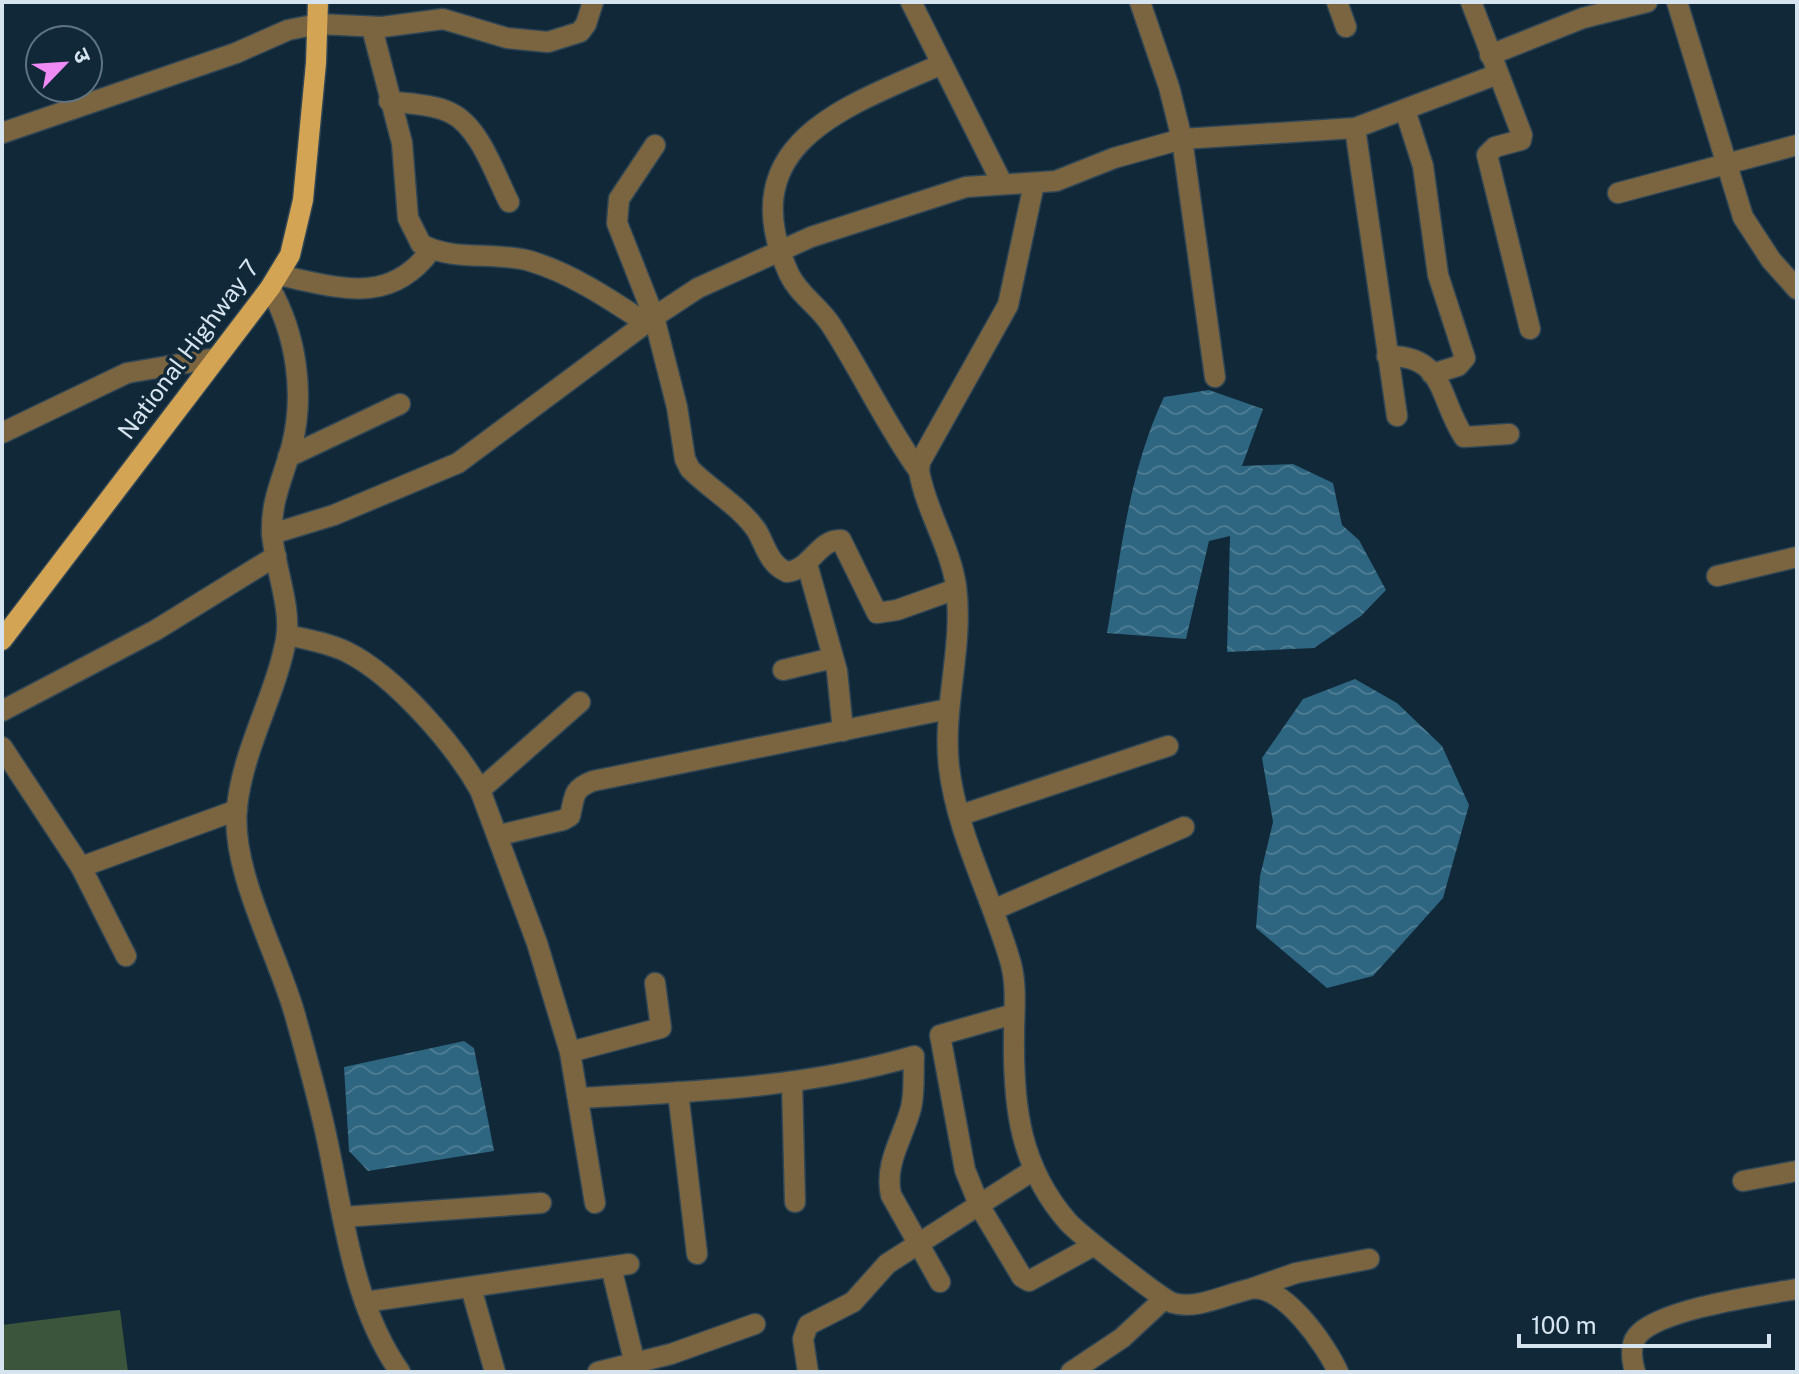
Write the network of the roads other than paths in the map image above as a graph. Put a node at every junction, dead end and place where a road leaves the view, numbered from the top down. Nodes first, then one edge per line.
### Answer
1 (318, 2) edge
2 (593, 2) edge
3 (911, 2) edge
4 (1140, 2) edge
5 (1337, 2) edge
6 (1471, 2) edge
7 (1647, 2) edge
8 (1677, 2) edge
9 (318, 24) junction
10 (1346, 27) dead end
11 (372, 28) junction
12 (942, 64) junction
13 (1494, 64) junction
14 (389, 101) junction
15 (1405, 110) junction
16 (1355, 128) junction
17 (2, 133) edge
18 (1182, 139) junction
19 (655, 145) dead end
20 (1797, 145) edge
21 (1726, 163) junction
22 (1002, 183) junction
23 (1034, 184) junction
24 (1618, 193) dead end
25 (509, 202) dead end
26 (431, 250) junction
27 (781, 250) junction
28 (274, 281) junction
29 (1797, 289) edge
30 (650, 320) junction
31 (1530, 329) dead end
32 (1387, 356) junction
33 (216, 358) junction
34 (1432, 374) junction
35 (1215, 377) dead end
36 (400, 404) dead end
37 (1397, 416) dead end
38 (2, 433) edge
39 (1509, 434) dead end
40 (288, 457) junction
41 (919, 471) junction
42 (272, 534) junction
43 (276, 556) junction
44 (1797, 557) edge
45 (807, 564) junction
46 (1717, 576) dead end
47 (956, 589) junction
48 (287, 635) junction
49 (2, 640) edge
50 (833, 658) junction
51 (783, 670) dead end
52 (580, 702) dead end
53 (948, 709) junction
54 (2, 711) edge
55 (843, 731) junction
56 (1168, 746) dead end
57 (2, 747) edge
58 (480, 790) junction
59 (237, 810) junction
60 (961, 815) junction
61 (1184, 827) dead end
62 (500, 835) junction
63 (81, 867) junction
64 (993, 910) junction
65 (126, 956) dead end
66 (655, 983) dead end
67 (1014, 1014) junction
68 (570, 1052) junction
69 (792, 1082) junction
70 (678, 1092) junction
71 (578, 1098) junction
72 (1032, 1171) junction
73 (1797, 1171) edge
74 (1743, 1181) dead end
75 (795, 1202) dead end
76 (541, 1203) dead end
77 (595, 1203) dead end
78 (980, 1207) junction
79 (343, 1217) junction
80 (921, 1243) junction
81 (1093, 1246) junction
82 (697, 1254) dead end
83 (1369, 1259) dead end
84 (940, 1282) dead end
85 (471, 1288) junction
86 (1253, 1288) junction
87 (1797, 1289) edge
88 (1164, 1299) junction
89 (365, 1302) junction
90 (755, 1324) dead end
91 (636, 1367) edge
92 (400, 1372) edge
93 (495, 1372) edge
94 (598, 1372) edge
95 (808, 1372) edge
96 (1071, 1372) edge
97 (1338, 1372) edge
98 (1635, 1372) edge

1 - 9 main road, National Highway 7
2 - 11 street
3 - 12 street
4 - 18 street
5 - 10 street
6 - 13 street
7 - 13 street
8 - 21 street
9 - 11 street
9 - 17 street
9 - 28 main road, National Highway 7
11 - 14 street
12 - 22 street
12 - 27 street
13 - 15 street
13 - 31 street
14 - 25 street
14 - 26 street
15 - 16 street
15 - 34 street
16 - 18 street
16 - 32 street
18 - 23 street
18 - 35 street
19 - 30 street
20 - 21 street
21 - 24 street
21 - 29 street
22 - 23 street
22 - 27 street
23 - 41 street
26 - 28 street
26 - 30 street
27 - 30 street
27 - 41 street
28 - 33 main road, National Highway 7
28 - 40 street
30 - 42 street
30 - 45 street
32 - 34 street
32 - 37 street
33 - 38 street
33 - 49 main road, National Highway 7
34 - 39 street
36 - 40 street
40 - 42 street
41 - 47 street
42 - 43 street
43 - 48 street
43 - 54 street
44 - 46 street
45 - 47 street
45 - 50 street
47 - 53 street
48 - 58 street
48 - 59 street
50 - 51 street
50 - 55 street
52 - 58 street
53 - 55 street
53 - 60 street
55 - 62 street
56 - 60 street
57 - 63 street
58 - 62 street
59 - 63 street
59 - 79 street
60 - 64 street
61 - 64 street
62 - 68 street
63 - 65 street
64 - 67 street
66 - 68 street
67 - 72 street
67 - 78 street
68 - 71 street
69 - 70 street
69 - 75 street
69 - 80 street
70 - 71 street
70 - 82 street
71 - 77 street
72 - 78 street
72 - 81 street
73 - 74 street
76 - 79 street
78 - 80 street
78 - 81 street
79 - 89 street
80 - 84 street
80 - 95 street
81 - 88 street
83 - 86 street
85 - 89 street
85 - 91 street
85 - 93 street
86 - 88 street
86 - 97 street
87 - 98 street
88 - 96 street
89 - 92 street
90 - 91 street
91 - 94 street

